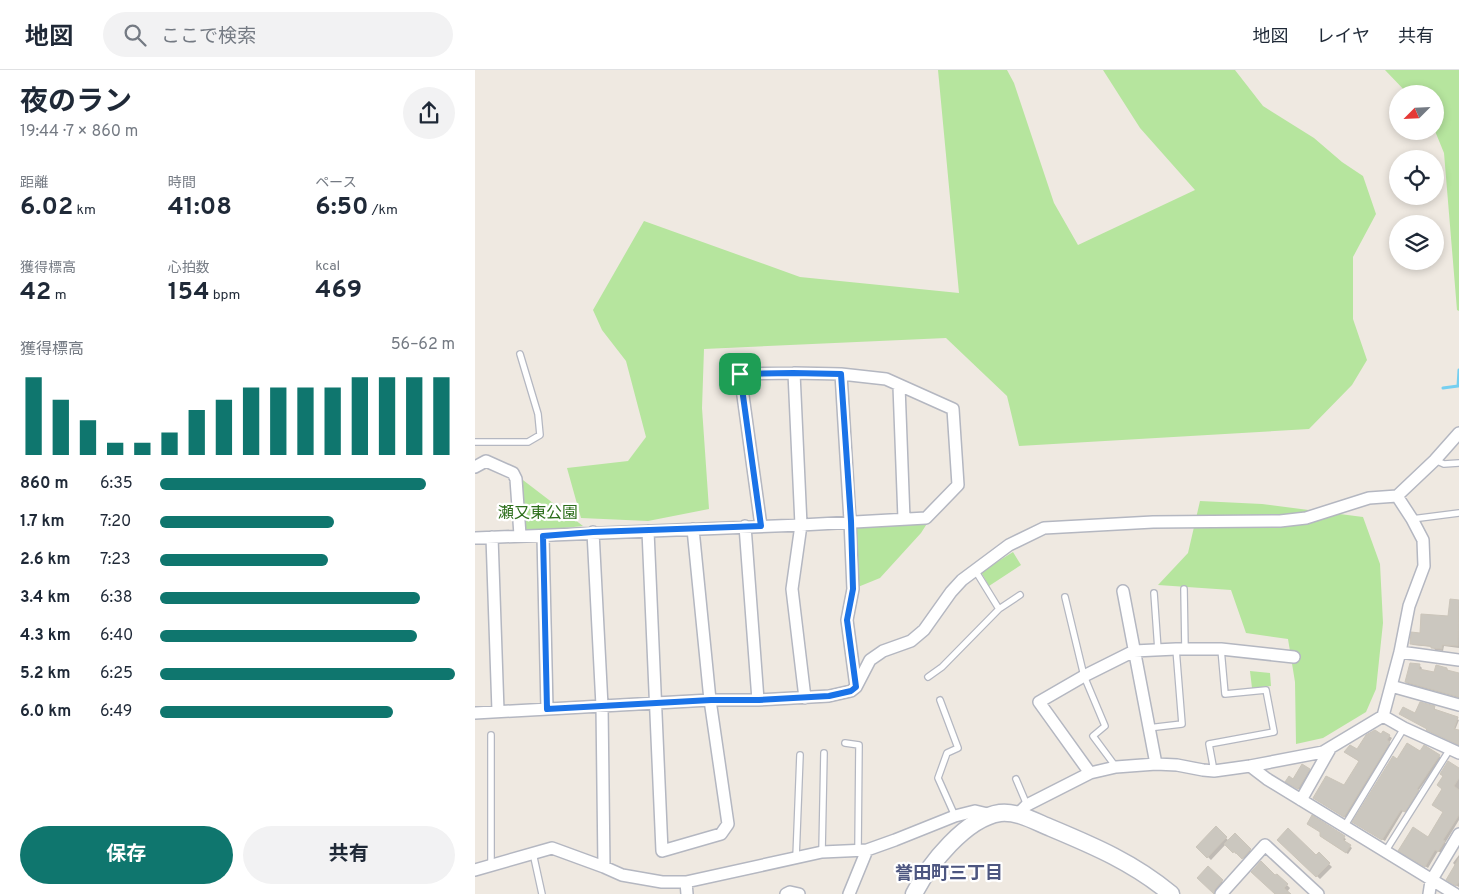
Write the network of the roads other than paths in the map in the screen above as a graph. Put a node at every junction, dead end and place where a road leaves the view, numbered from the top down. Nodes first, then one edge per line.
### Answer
1 (521, 354) dead end
2 (793, 373) junction
3 (841, 374) junction
4 (899, 386) junction
5 (1459, 433) edge
6 (475, 442) edge
7 (1435, 460) junction
8 (1459, 463) edge
9 (475, 467) edge
10 (1397, 496) junction
11 (1459, 513) edge
12 (904, 519) junction
13 (1412, 519) junction
14 (851, 521) junction
15 (801, 525) junction
16 (745, 526) junction
17 (761, 526) junction
18 (693, 529) junction
19 (648, 531) junction
20 (593, 532) junction
21 (520, 535) junction
22 (543, 536) junction
23 (492, 537) junction
24 (475, 538) edge
25 (975, 570) junction
26 (1185, 589) dead end
27 (1123, 591) dead end
28 (1154, 593) dead end
29 (1020, 595) dead end
30 (1065, 597) dead end
31 (999, 609) junction
32 (1180, 649) junction
33 (1221, 649) junction
34 (1158, 650) junction
35 (1134, 651) junction
36 (1400, 652) junction
37 (1294, 657) dead end
38 (1459, 660) edge
39 (928, 676) dead end
40 (1085, 676) junction
41 (1391, 686) junction
42 (856, 687) junction
43 (805, 698) junction
44 (711, 700) junction
45 (759, 700) junction
46 (940, 700) dead end
47 (655, 703) junction
48 (1459, 705) edge
49 (601, 706) junction
50 (547, 709) junction
51 (498, 712) junction
52 (475, 714) edge
53 (1383, 716) junction
54 (1149, 728) junction
55 (1404, 728) junction
56 (491, 735) dead end
57 (845, 743) dead end
58 (1331, 747) junction
59 (1455, 751) edge
60 (824, 753) dead end
61 (800, 755) dead end
62 (1155, 764) junction
63 (1250, 766) junction
64 (1116, 767) junction
65 (1214, 771) junction
66 (1090, 772) junction
67 (1015, 779) dead end
68 (1301, 800) junction
69 (1022, 810) junction
70 (992, 815) junction
71 (955, 816) junction
72 (1344, 827) junction
73 (1459, 834) edge
74 (863, 850) junction
75 (822, 852) junction
76 (1385, 852) junction
77 (533, 853) junction
78 (796, 858) junction
79 (491, 866) junction
80 (604, 867) junction
81 (475, 870) edge
82 (1431, 881) junction
83 (686, 882) junction
84 (542, 894) edge
85 (687, 894) edge
86 (786, 894) edge
87 (799, 894) edge
88 (849, 894) edge
89 (914, 894) edge
90 (1171, 894) edge
91 (1221, 894) edge
92 (1318, 894) edge
93 (1429, 894) edge
94 (1455, 894) edge

1 - 6 lane
2 - 3 street
2 - 15 street
2 - 17 street
3 - 4 street
3 - 14 street
4 - 12 street
4 - 12 street
5 - 7 street
7 - 8 lane
7 - 10 street
9 - 21 street
10 - 13 street
10 - 25 street
11 - 13 lane
12 - 14 street
13 - 36 street
14 - 15 street
14 - 42 street
15 - 17 street
15 - 43 street
16 - 17 street
16 - 18 street
16 - 45 street
18 - 19 street
18 - 44 street
19 - 20 street
19 - 47 street
20 - 22 street
20 - 49 street
21 - 22 street
21 - 23 street
22 - 50 street
23 - 24 street
23 - 51 street
25 - 31 lane
25 - 42 street
26 - 32 lane
27 - 35 street
28 - 34 lane
29 - 31 lane
30 - 40 lane
31 - 39 lane
32 - 33 street
32 - 34 street
32 - 54 lane
33 - 37 street
33 - 65 lane
34 - 35 street
35 - 40 street
35 - 54 street
36 - 38 street
36 - 41 street
40 - 64 lane
40 - 66 street
41 - 48 street
41 - 53 street
42 - 43 street
43 - 45 street
44 - 45 street
44 - 47 street
44 - 47 street
46 - 71 lane
47 - 49 street
49 - 50 street
49 - 80 street
50 - 51 street
51 - 52 street
53 - 55 street
53 - 58 street
54 - 62 street
55 - 59 street
55 - 72 lane
56 - 79 lane
57 - 74 lane
58 - 63 street
58 - 68 street
59 - 76 lane
60 - 75 lane
61 - 78 lane
62 - 64 street
62 - 65 street
63 - 65 street
63 - 68 street
64 - 66 street
66 - 69 street
67 - 69 lane
68 - 72 street
69 - 70 main road
69 - 90 main road
70 - 71 street
70 - 89 main road
71 - 74 street
72 - 76 street
73 - 82 street
74 - 75 street
74 - 88 street
75 - 78 street
76 - 82 street
77 - 79 street
77 - 80 street
77 - 84 lane
78 - 83 street
79 - 81 street
80 - 83 street
82 - 93 street
82 - 94 street
83 - 85 street
86 - 87 street
91 - 92 street

